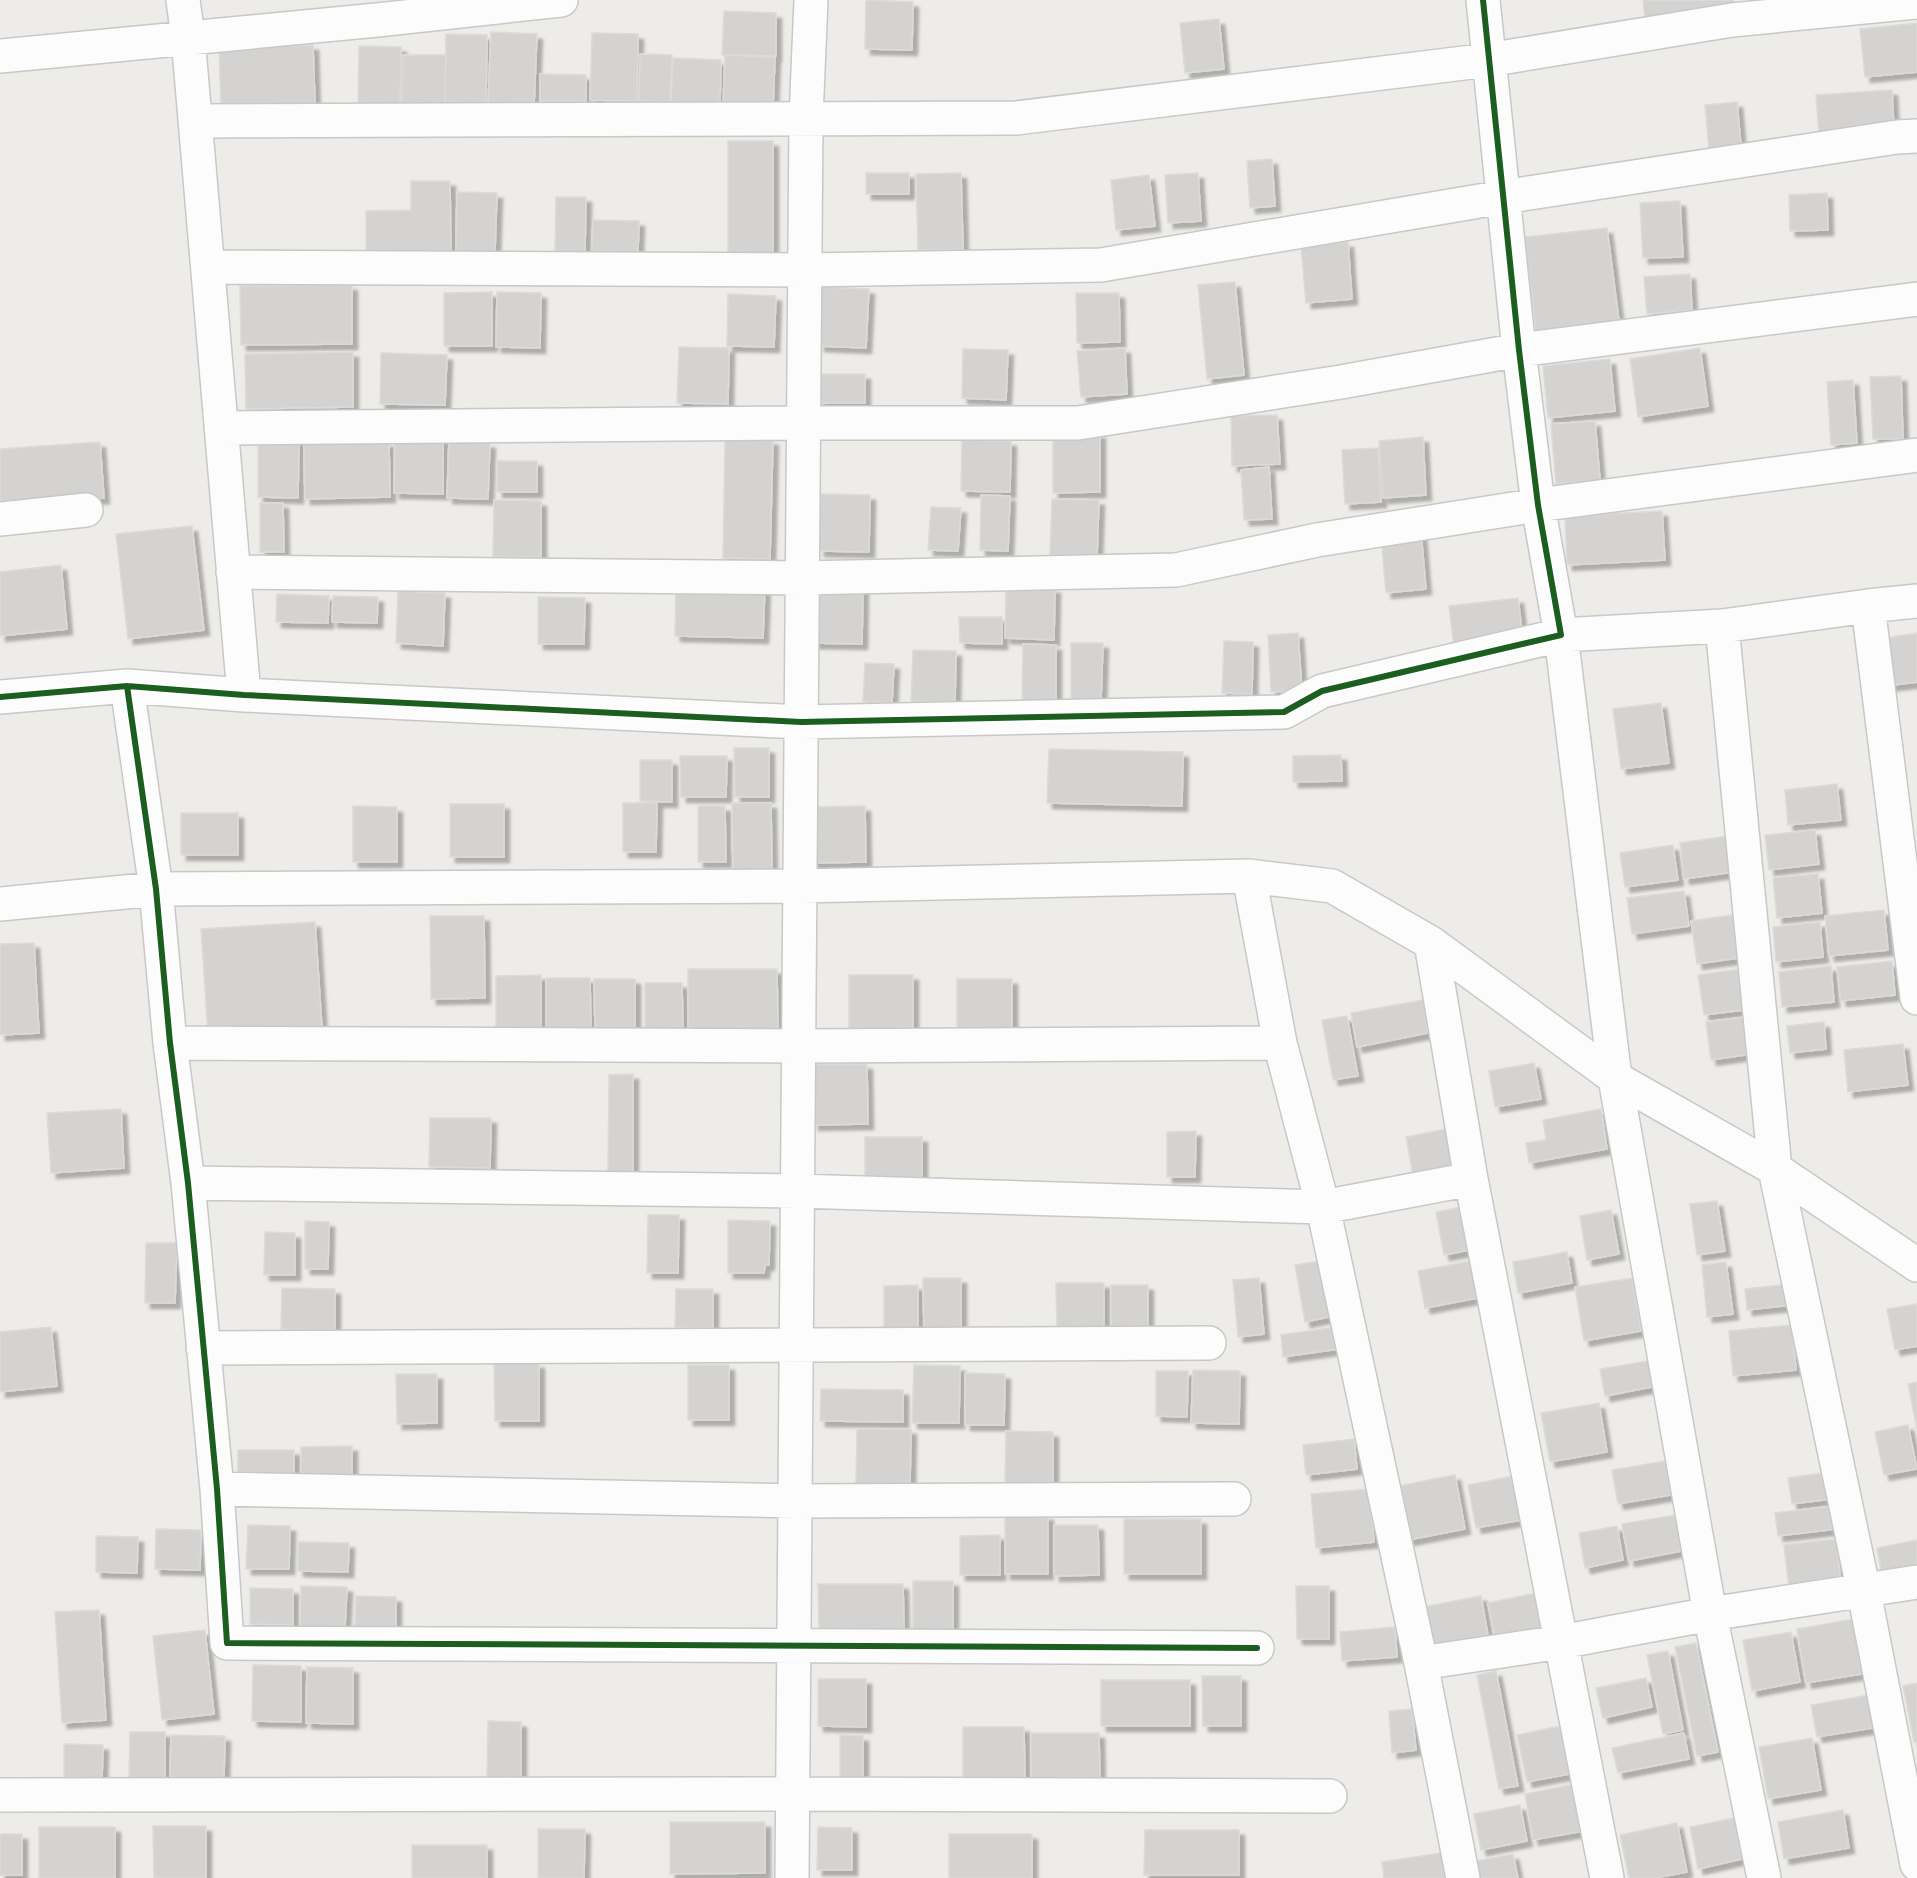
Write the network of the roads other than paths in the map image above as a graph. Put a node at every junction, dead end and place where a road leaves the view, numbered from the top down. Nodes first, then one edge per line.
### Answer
1 (183, 0) edge
2 (561, 0) edge
3 (811, 0) edge
4 (1483, 0) edge
5 (520, 2) edge
6 (1917, 2) edge
7 (375, 10) edge
8 (188, 37) junction
9 (0, 56) edge
10 (1488, 60) junction
11 (806, 118) junction
12 (196, 121) junction
13 (1917, 136) edge
14 (1503, 197) junction
15 (208, 267) junction
16 (805, 270) junction
17 (1917, 299) edge
18 (1519, 350) junction
19 (804, 423) junction
20 (221, 428) junction
21 (1917, 455) edge
22 (1538, 505) junction
23 (86, 510) dead end
24 (0, 519) edge
25 (233, 572) junction
26 (802, 578) junction
27 (1917, 601) edge
28 (1868, 606) junction
29 (1722, 626) junction
30 (1561, 635) junction
31 (127, 686) junction
32 (244, 695) junction
33 (0, 697) edge
34 (801, 722) junction
35 (1249, 876) junction
36 (801, 886) junction
37 (156, 889) junction
38 (0, 904) edge
39 (1431, 943) junction
40 (1917, 998) edge
41 (170, 1043) junction
42 (1280, 1043) junction
43 (799, 1046) junction
44 (1615, 1078) junction
45 (1775, 1168) junction
46 (1471, 1179) junction
47 (188, 1183) junction
48 (798, 1191) junction
49 (1323, 1206) junction
50 (1917, 1265) edge
51 (1209, 1343) dead end
52 (797, 1345) junction
53 (203, 1348) junction
54 (217, 1489) junction
55 (1234, 1499) dead end
56 (795, 1501) junction
57 (1917, 1582) edge
58 (1864, 1592) junction
59 (1710, 1614) junction
60 (1562, 1642) junction
61 (794, 1647) junction
62 (1257, 1648) dead end
63 (1421, 1663) junction
64 (793, 1794) junction
65 (0, 1795) edge
66 (1330, 1797) dead end
67 (1917, 1864) edge
68 (792, 1878) edge
69 (1463, 1878) edge
70 (1607, 1878) edge
71 (1764, 1878) edge

1 - 8 street
2 - 5 street
3 - 11 street
4 - 10 street
5 - 7 street
6 - 10 street
7 - 8 street
8 - 9 street
8 - 12 street
10 - 11 street
10 - 14 street
11 - 12 street
11 - 16 street
12 - 15 street
13 - 14 street
14 - 16 street
14 - 18 street
15 - 16 street
15 - 20 street
16 - 19 street
17 - 18 street
18 - 19 street
18 - 22 street
19 - 20 street
19 - 26 street
20 - 25 street
21 - 22 street
22 - 26 street
22 - 30 street
23 - 24 street
25 - 26 street
25 - 32 street
26 - 34 street
27 - 28 street
28 - 29 street
28 - 40 street
29 - 30 street
29 - 45 street
30 - 34 street
30 - 44 street
31 - 32 street
31 - 33 street
31 - 37 street
32 - 34 street
34 - 36 street
35 - 36 street
35 - 39 street
35 - 42 street
36 - 37 street
36 - 43 street
37 - 38 street
37 - 41 street
39 - 44 street
39 - 46 street
41 - 43 street
41 - 47 street
42 - 43 street
42 - 49 street
43 - 48 street
44 - 45 street
44 - 59 street
45 - 50 street
45 - 58 street
46 - 49 street
46 - 60 street
47 - 48 street
47 - 53 street
48 - 49 street
48 - 52 street
49 - 63 street
51 - 52 street
52 - 53 street
52 - 56 street
53 - 54 street
54 - 56 street
54 - 61 street
55 - 56 street
56 - 61 street
57 - 58 street
58 - 59 street
58 - 67 street
59 - 60 street
59 - 71 street
60 - 63 street
60 - 70 street
61 - 62 street
61 - 64 street
63 - 69 street
64 - 65 street
64 - 66 street
64 - 68 street

